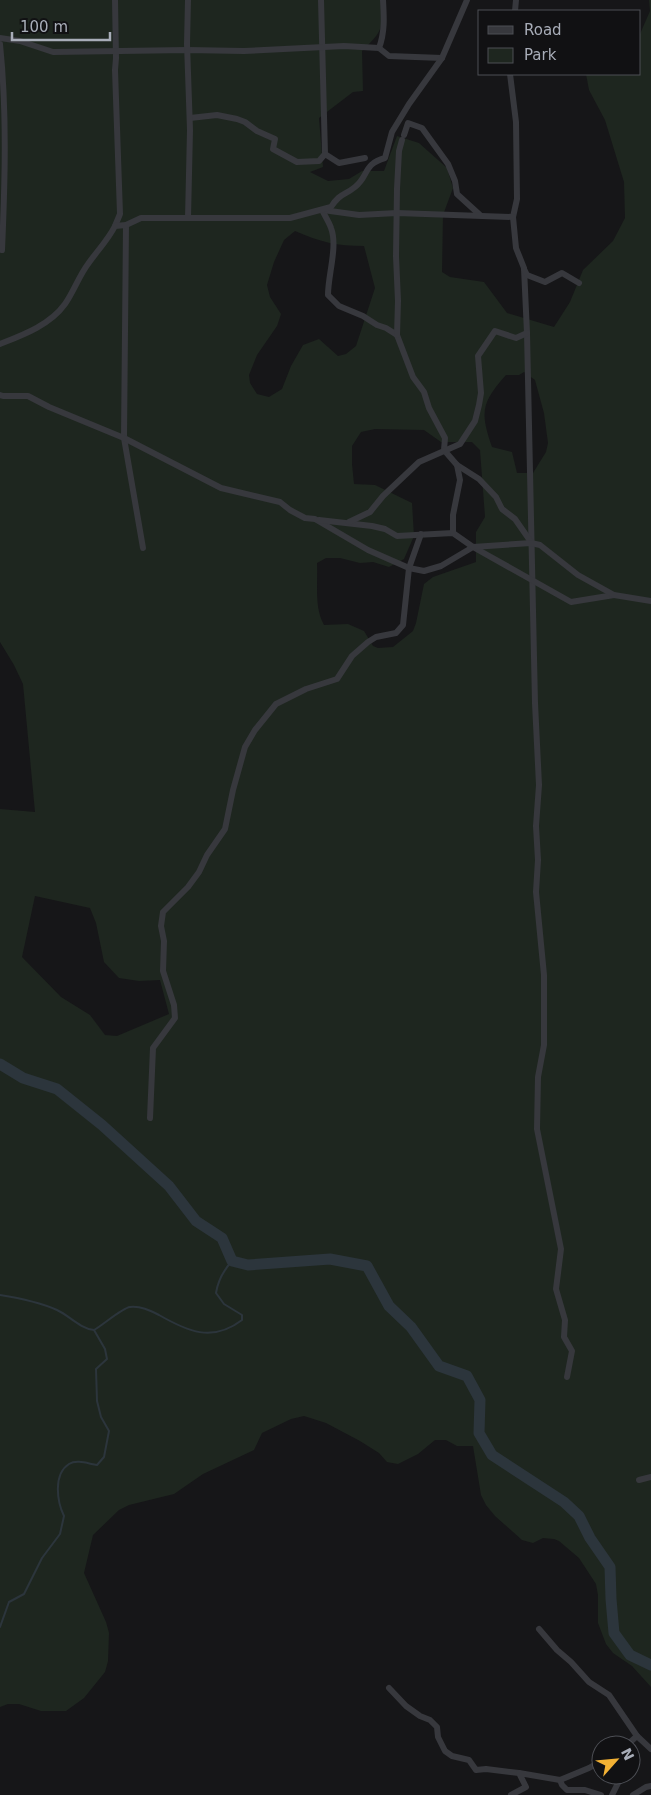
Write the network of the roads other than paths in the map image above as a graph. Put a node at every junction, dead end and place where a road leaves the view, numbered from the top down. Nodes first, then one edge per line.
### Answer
1 (115, 0) edge
2 (188, 0) edge
3 (321, 0) edge
4 (383, 0) edge
5 (467, 0) edge
6 (0, 38) edge
7 (0, 44) edge
8 (322, 48) junction
9 (379, 48) junction
10 (188, 50) junction
11 (116, 52) junction
12 (442, 58) junction
13 (510, 75) edge
14 (190, 118) junction
15 (325, 154) junction
16 (364, 158) dead end
17 (322, 210) junction
18 (397, 213) junction
19 (480, 215) junction
20 (513, 216) junction
21 (188, 218) junction
22 (115, 226) junction
23 (126, 226) junction
24 (2, 250) dead end
25 (524, 268) junction
26 (579, 283) dead end
27 (526, 333) junction
28 (397, 334) junction
29 (0, 344) edge
30 (0, 395) edge
31 (124, 438) junction
32 (444, 450) junction
33 (457, 465) junction
34 (315, 519) junction
35 (348, 522) junction
36 (453, 533) junction
37 (421, 534) junction
38 (531, 543) junction
39 (473, 547) junction
40 (143, 548) dead end
41 (409, 568) junction
42 (533, 582) junction
43 (614, 595) junction
44 (651, 601) edge
45 (150, 1118) dead end
46 (567, 1377) dead end
47 (651, 1477) edge
48 (639, 1480) dead end
49 (539, 1629) dead end
50 (389, 1688) dead end
51 (636, 1735) edge
52 (641, 1740) edge
53 (651, 1749) edge
54 (591, 1767) edge
55 (520, 1773) junction
56 (560, 1780) junction
57 (651, 1786) edge
58 (511, 1795) edge
59 (601, 1795) edge
60 (633, 1795) edge

1 - 11 street
2 - 10 street
3 - 8 street
4 - 9 street
5 - 12 street
6 - 11 street
7 - 24 street
8 - 9 street
8 - 10 street
8 - 15 street
9 - 12 street
10 - 11 street
10 - 14 street
11 - 22 street
12 - 17 street
13 - 20 street
14 - 15 street
14 - 21 street
15 - 16 street
17 - 18 street
17 - 21 street
17 - 28 street
18 - 19 street
18 - 19 street
18 - 28 street
19 - 20 street
20 - 25 street
21 - 23 street
22 - 23 street
22 - 29 street
23 - 31 street
25 - 26 street
25 - 27 street
27 - 32 street
27 - 38 street
28 - 32 street
30 - 31 street
31 - 34 street
31 - 40 street
32 - 33 street
32 - 35 street
33 - 36 street
33 - 38 street
34 - 35 street
34 - 41 street
35 - 37 street
36 - 37 street
36 - 39 street
37 - 41 street
38 - 39 street
38 - 42 street
38 - 43 street
39 - 41 street
39 - 42 street
41 - 45 street
42 - 43 street
42 - 46 street
43 - 44 street
47 - 48 street
49 - 51 street
50 - 55 street
52 - 53 street
54 - 56 street
55 - 56 street
55 - 58 street
56 - 59 street
57 - 60 street

